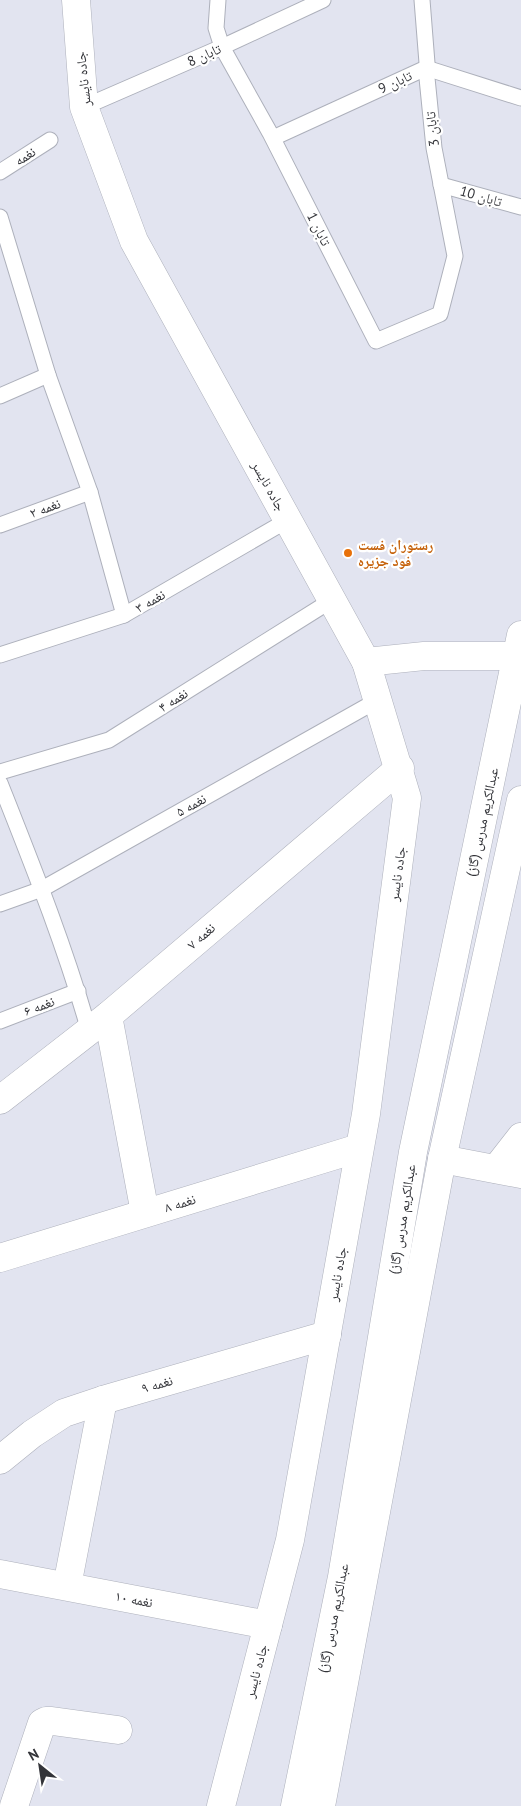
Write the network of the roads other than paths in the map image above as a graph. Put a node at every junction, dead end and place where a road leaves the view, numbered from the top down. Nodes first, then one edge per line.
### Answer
1 (76, 0) edge
2 (218, 0) edge
3 (323, 0) edge
4 (422, 0) edge
5 (222, 47) junction
6 (426, 68) junction
7 (521, 98) edge
8 (84, 107) junction
9 (272, 138) junction
10 (50, 140) dead end
11 (0, 172) edge
12 (442, 185) junction
13 (521, 208) edge
14 (0, 217) edge
15 (455, 256) joint
16 (48, 375) junction
17 (0, 396) edge
18 (90, 492) junction
19 (288, 520) junction
20 (0, 525) edge
21 (332, 600) junction
22 (124, 615) junction
23 (520, 649) edge
24 (0, 654) edge
25 (366, 662) junction
26 (378, 700) junction
27 (400, 768) junction
28 (0, 772) edge
29 (0, 782) edge
30 (521, 800) edge
31 (42, 889) junction
32 (0, 904) edge
33 (78, 991) junction
34 (0, 1022) edge
35 (99, 1023) junction
36 (0, 1100) edge
37 (521, 1137) edge
38 (359, 1148) junction
39 (442, 1159) junction
40 (509, 1171) edge
41 (145, 1214) junction
42 (0, 1258) edge
43 (326, 1335) junction
44 (103, 1400) junction
45 (0, 1460) edge
46 (0, 1574) edge
47 (67, 1586) junction
48 (268, 1625) junction
49 (118, 1730) dead end
50 (0, 1794) edge
51 (8, 1806) edge
52 (14, 1806) edge
53 (221, 1806) edge
54 (295, 1806) edge
55 (321, 1806) edge

1 - 8 street, جاده نایسر
2 - 5 lane, تابان 1
3 - 5 lane, تابان 8
4 - 6 lane, تابان 3
5 - 8 lane, تابان 8
5 - 9 lane, تابان 1
6 - 7 lane, تابان 9
6 - 9 lane, تابان 9
6 - 12 lane, تابان 3
8 - 19 street, جاده نایسر
9 - 15 lane, تابان 1
10 - 11 lane, نغمه
12 - 13 lane, تابان 10
12 - 15 lane, تابان 3
14 - 16 lane
16 - 17 lane
16 - 18 lane
18 - 20 lane, نغمه ۲
18 - 22 lane
19 - 21 street, جاده نایسر
19 - 22 lane, نغمه ۳
21 - 25 street, جاده نایسر
21 - 28 lane, نغمه ۴
22 - 24 lane, نغمه ۳
23 - 25 street
23 - 54 street, عبدالکریم مدرس (گاز)
25 - 26 street, جاده نایسر
26 - 27 street, جاده نایسر
26 - 31 lane, نغمه ۵
27 - 35 street, نغمه ۷
27 - 38 street, جاده نایسر
29 - 31 lane
30 - 39 street, عبدالکریم مدرس (گاز)
31 - 32 lane, نغمه ۵
31 - 33 lane
33 - 34 lane, نغمه ۶
33 - 35 lane
35 - 36 street, نغمه ۷
35 - 41 street
37 - 40 street
38 - 41 street, نغمه ۸
38 - 43 street, جاده نایسر
39 - 40 street
39 - 55 street, عبدالکریم مدرس (گاز)
41 - 42 street, نغمه ۸
43 - 44 street, نغمه ۹
43 - 48 street, جاده نایسر
44 - 45 street, نغمه ۹
44 - 47 street
46 - 47 street, نغمه ۱۰
47 - 48 street, نغمه ۱۰
48 - 53 street, جاده نایسر
49 - 52 street
50 - 51 street

